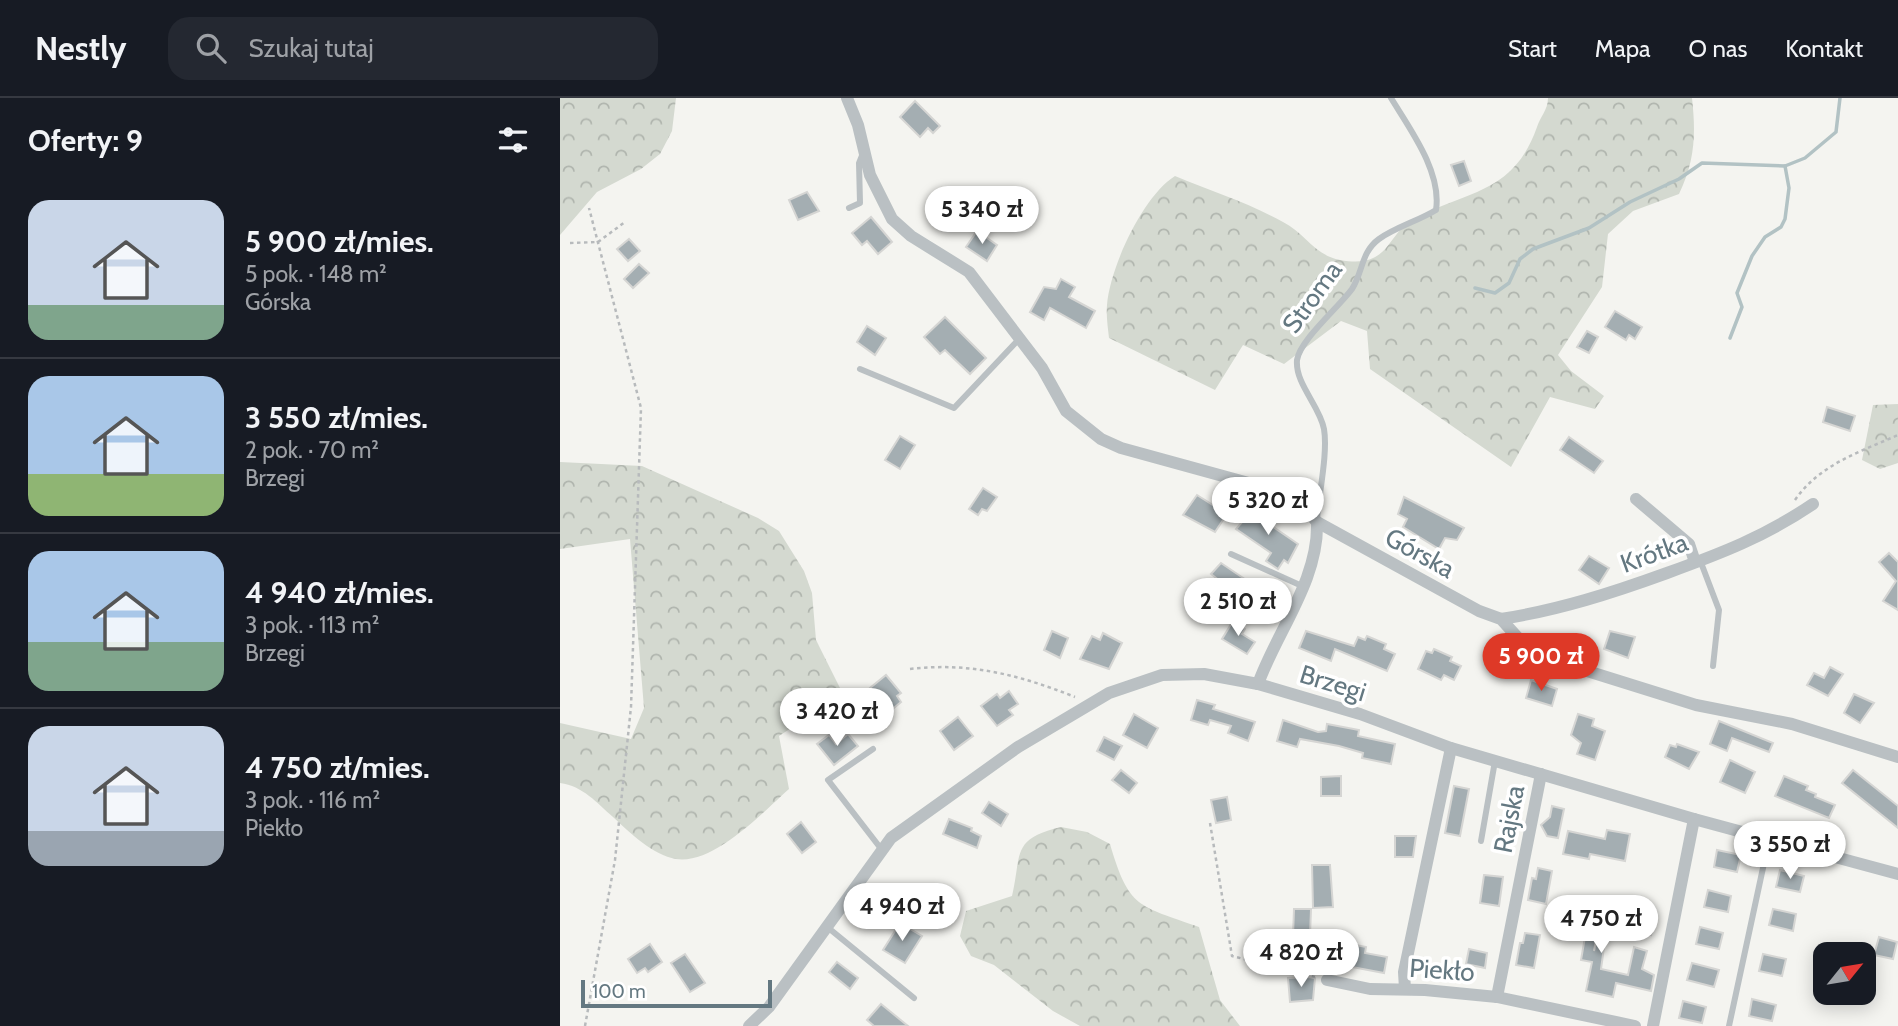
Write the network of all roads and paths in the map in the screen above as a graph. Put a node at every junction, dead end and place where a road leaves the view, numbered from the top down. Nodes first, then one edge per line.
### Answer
1 (847, 98) edge
2 (1391, 98) edge
3 (863, 151) junction
4 (589, 208) dead end
5 (849, 208) dead end
6 (625, 222) dead end
7 (598, 242) junction
8 (570, 243) dead end
9 (1020, 338) junction
10 (860, 369) dead end
11 (1898, 435) edge
12 (1636, 499) dead end
13 (1793, 502) dead end
14 (1813, 504) dead end
15 (1317, 522) junction
16 (1231, 554) dead end
17 (1698, 561) junction
18 (1302, 586) junction
19 (1501, 620) junction
20 (1713, 666) dead end
21 (910, 669) dead end
22 (1258, 684) junction
23 (1091, 704) junction
24 (1451, 748) junction
25 (873, 749) dead end
26 (1898, 757) edge
27 (1495, 761) junction
28 (1541, 774) junction
29 (1694, 819) junction
30 (1210, 823) dead end
31 (1769, 839) junction
32 (1481, 841) dead end
33 (882, 850) junction
34 (1898, 874) edge
35 (826, 926) junction
36 (1327, 980) joint
37 (1405, 989) junction
38 (914, 998) dead end
39 (1497, 998) junction
40 (585, 1026) edge
41 (749, 1026) edge
42 (1635, 1026) edge
43 (1653, 1026) edge
44 (1729, 1026) edge

1 - 3 street, Górska
2 - 15 lane, Stroma
3 - 5 lane
3 - 9 street, Górska
4 - 7 path
6 - 7 path
7 - 8 path
7 - 40 path
9 - 10 lane
9 - 15 street, Górska
11 - 13 path
12 - 17 street
14 - 17 street, Krótka
15 - 18 street, Stroma
15 - 19 street, Górska
16 - 18 lane
17 - 19 street, Krótka
17 - 20 lane
18 - 22 street, Stroma
19 - 26 street, Górska
21 - 23 path
22 - 23 street, Brzegi
22 - 24 street, Brzegi
23 - 33 street, Brzegi
24 - 27 street, Brzegi
24 - 37 street
25 - 33 lane
27 - 28 street, Brzegi
27 - 32 lane
28 - 29 street, Brzegi
28 - 39 street, Rajska
29 - 31 street, Brzegi
29 - 43 street
30 - 36 path
31 - 34 street, Brzegi
31 - 44 lane
33 - 35 street, Brzegi
35 - 38 lane
35 - 41 street, Brzegi
36 - 37 street, Piekło
37 - 39 street, Piekło
39 - 42 street, Piekło

